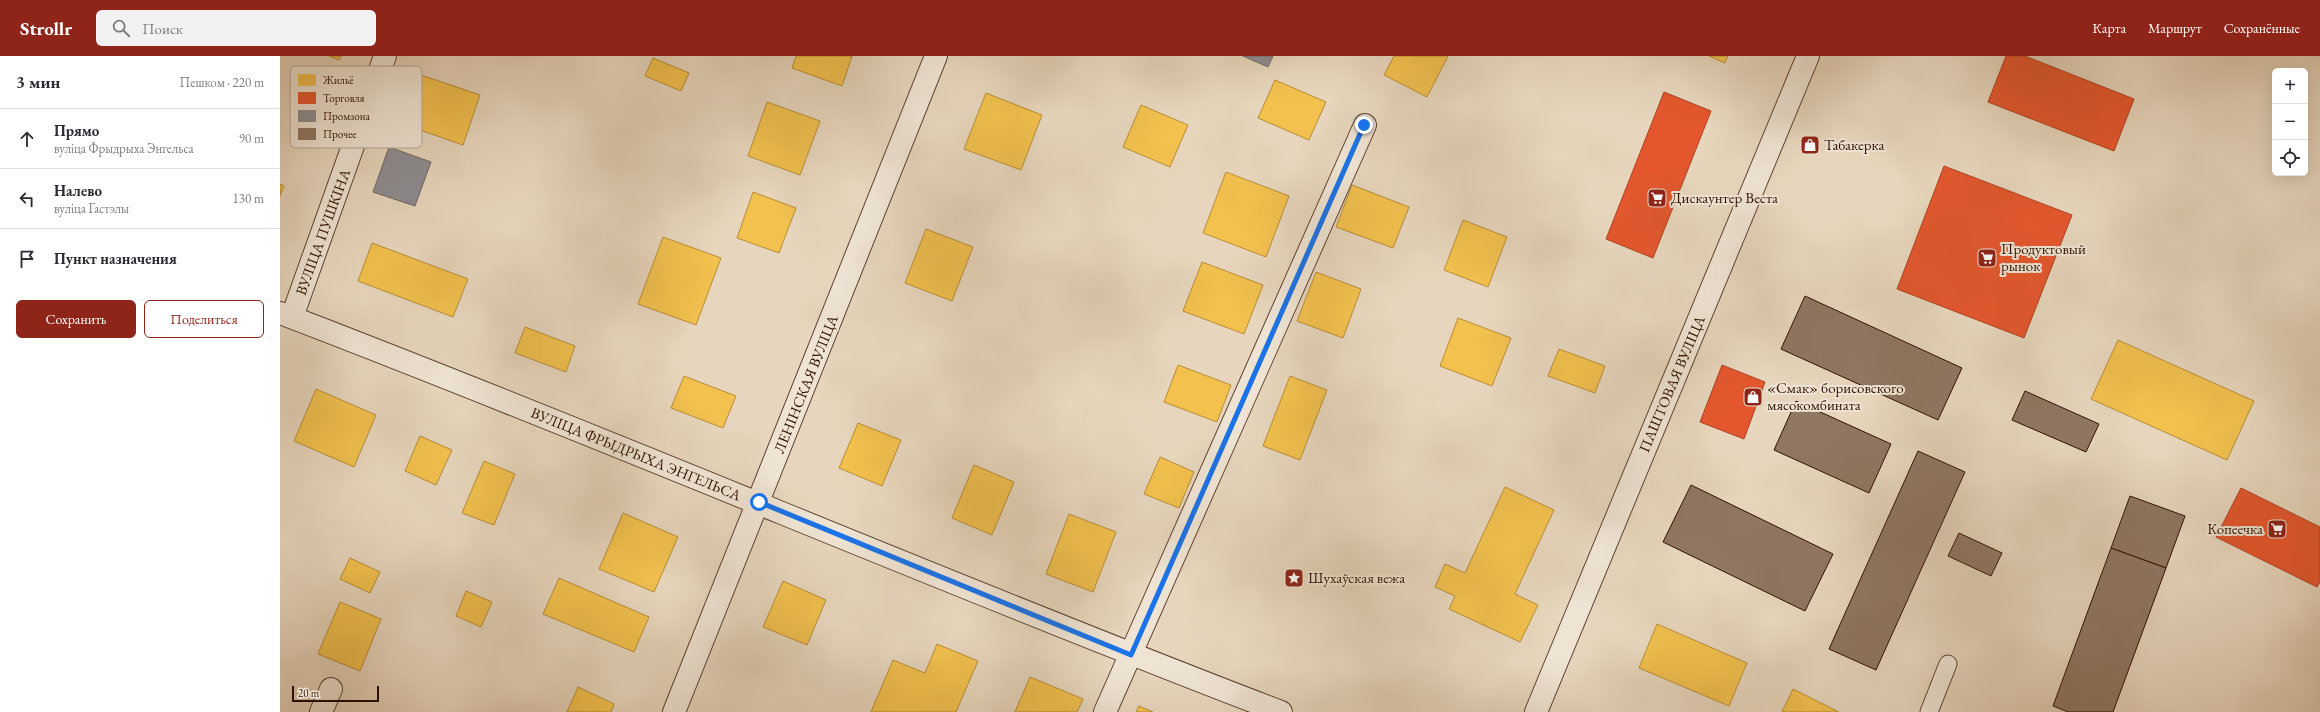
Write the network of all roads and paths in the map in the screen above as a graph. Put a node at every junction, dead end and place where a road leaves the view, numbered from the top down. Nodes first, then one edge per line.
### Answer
1 (385, 56) edge
2 (936, 56) edge
3 (1808, 56) edge
4 (381, 66) edge
5 (1364, 125) dead end
6 (350, 148) edge
7 (286, 315) edge
8 (759, 502) junction
9 (1131, 655) junction
10 (1948, 664) dead end
11 (332, 689) dead end
12 (321, 712) edge
13 (674, 712) edge
14 (1105, 712) edge
15 (1281, 712) edge
16 (1536, 712) edge
17 (1929, 712) edge

1 - 4 street, ВУЛІЦА ПУШКІНА
2 - 8 street, ЛЕНІНСКАЯ ВУЛІЦА
3 - 16 street, ПАШТОВАЯ ВУЛІЦА
5 - 9 street
6 - 7 street, ВУЛІЦА ПУШКІНА
7 - 8 street, ВУЛІЦА ФРЫДРЫХА ЭНГЕЛЬСА
8 - 9 street, ВУЛІЦА ФРЫДРЫХА ЭНГЕЛЬСА
8 - 13 street, ЛЕНІНСКАЯ ВУЛІЦА
9 - 14 street
9 - 15 street, ВУЛІЦА ФРЫДРЫХА ЭНГЕЛЬСА
10 - 17 lane
11 - 12 street

